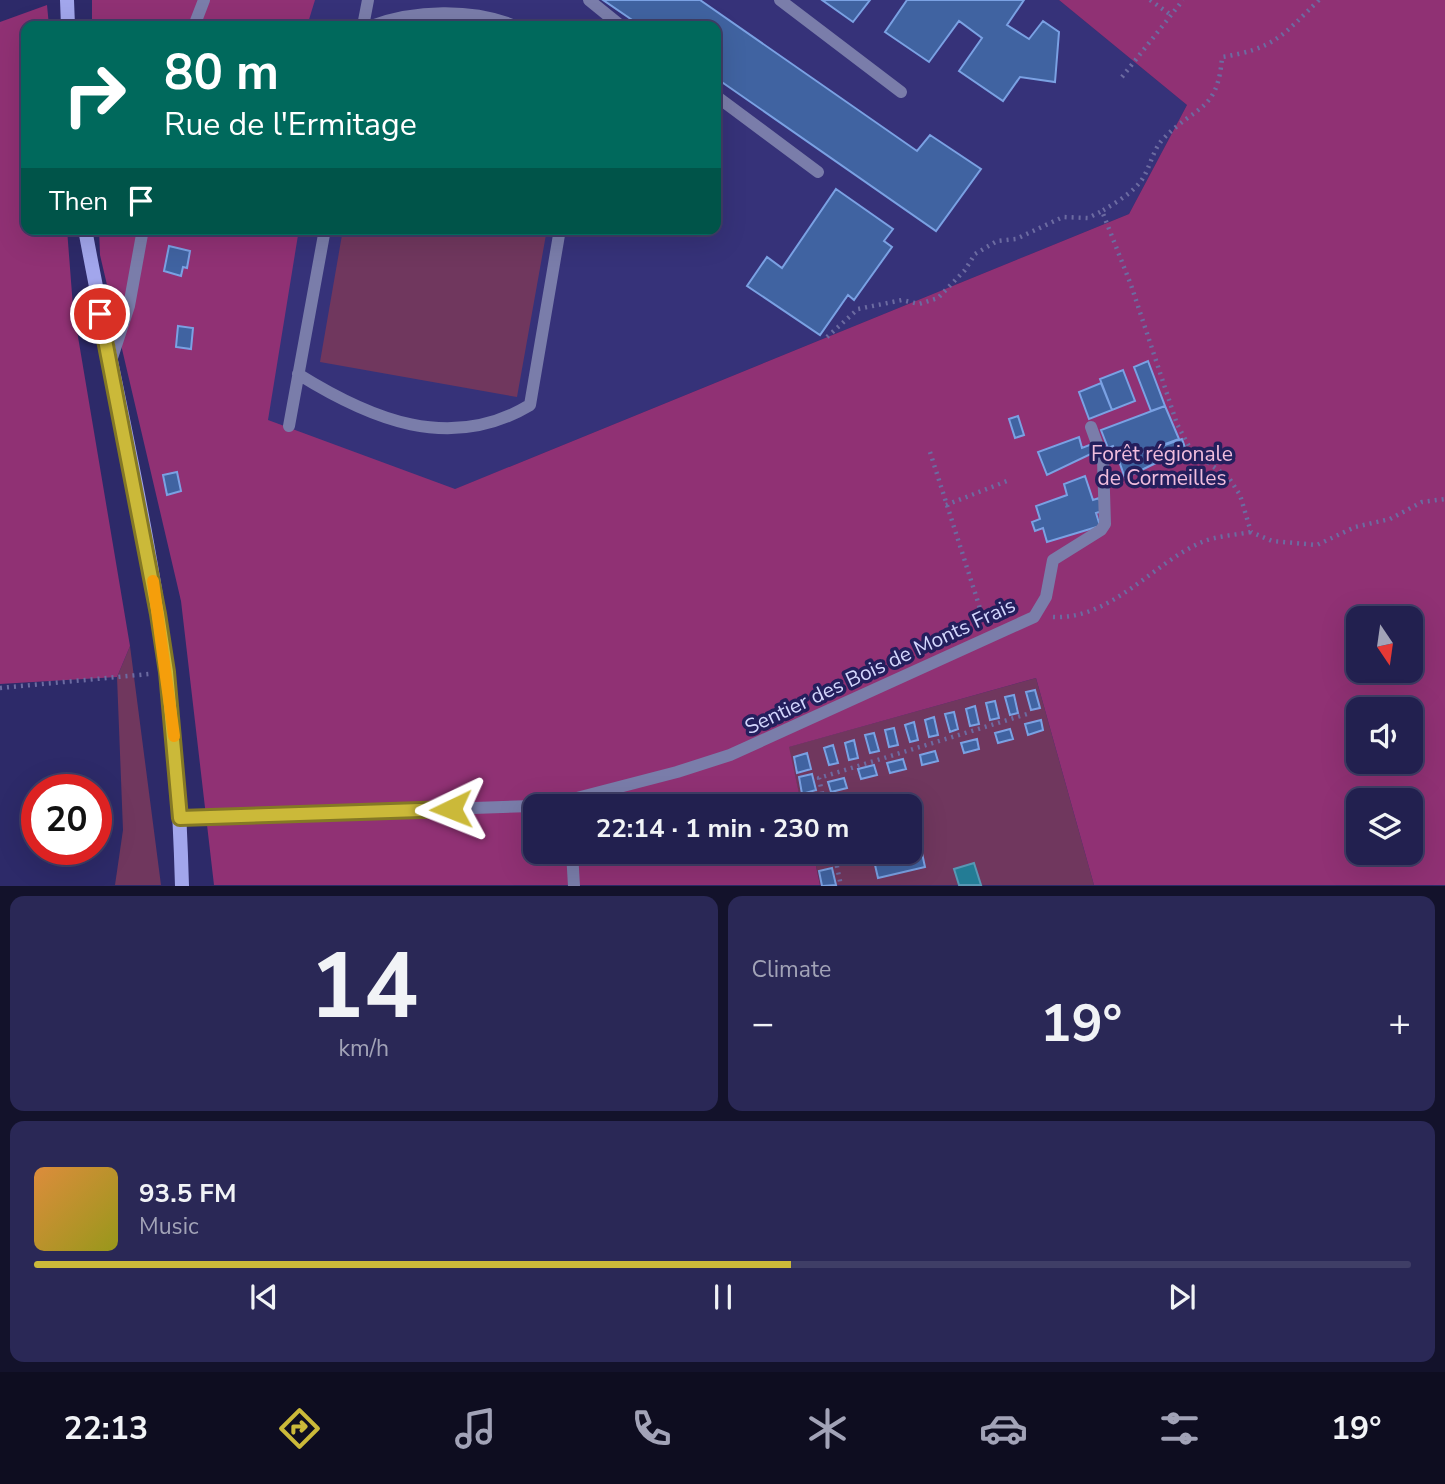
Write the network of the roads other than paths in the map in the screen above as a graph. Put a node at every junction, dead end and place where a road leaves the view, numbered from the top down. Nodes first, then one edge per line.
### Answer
1 (67, 0) edge
2 (204, 0) edge
3 (368, 0) edge
4 (589, 0) edge
5 (780, 0) edge
6 (68, 21) edge
7 (196, 21) edge
8 (364, 21) edge
9 (384, 21) edge
10 (504, 21) edge
11 (615, 21) edge
12 (901, 92) dead end
13 (721, 100) edge
14 (818, 172) dead end
15 (86, 235) edge
16 (142, 235) edge
17 (324, 235) edge
18 (559, 235) edge
19 (110, 364) junction
20 (298, 374) junction
21 (289, 426) dead end
22 (1090, 428) dead end
23 (600, 794) edge
24 (523, 806) edge
25 (180, 818) junction
26 (573, 864) edge
27 (182, 886) edge
28 (574, 886) edge

1 - 6 street
2 - 7 lane
3 - 8 lane
4 - 11 lane
5 - 12 lane
9 - 10 lane
13 - 14 lane
15 - 19 street
16 - 19 lane
17 - 20 lane
18 - 20 lane
19 - 25 street
20 - 21 lane
22 - 23 lane, Sentier des Bois de Monts Frais
24 - 25 lane, Sentier des Bois de Monts Frais
25 - 27 street
26 - 28 lane

